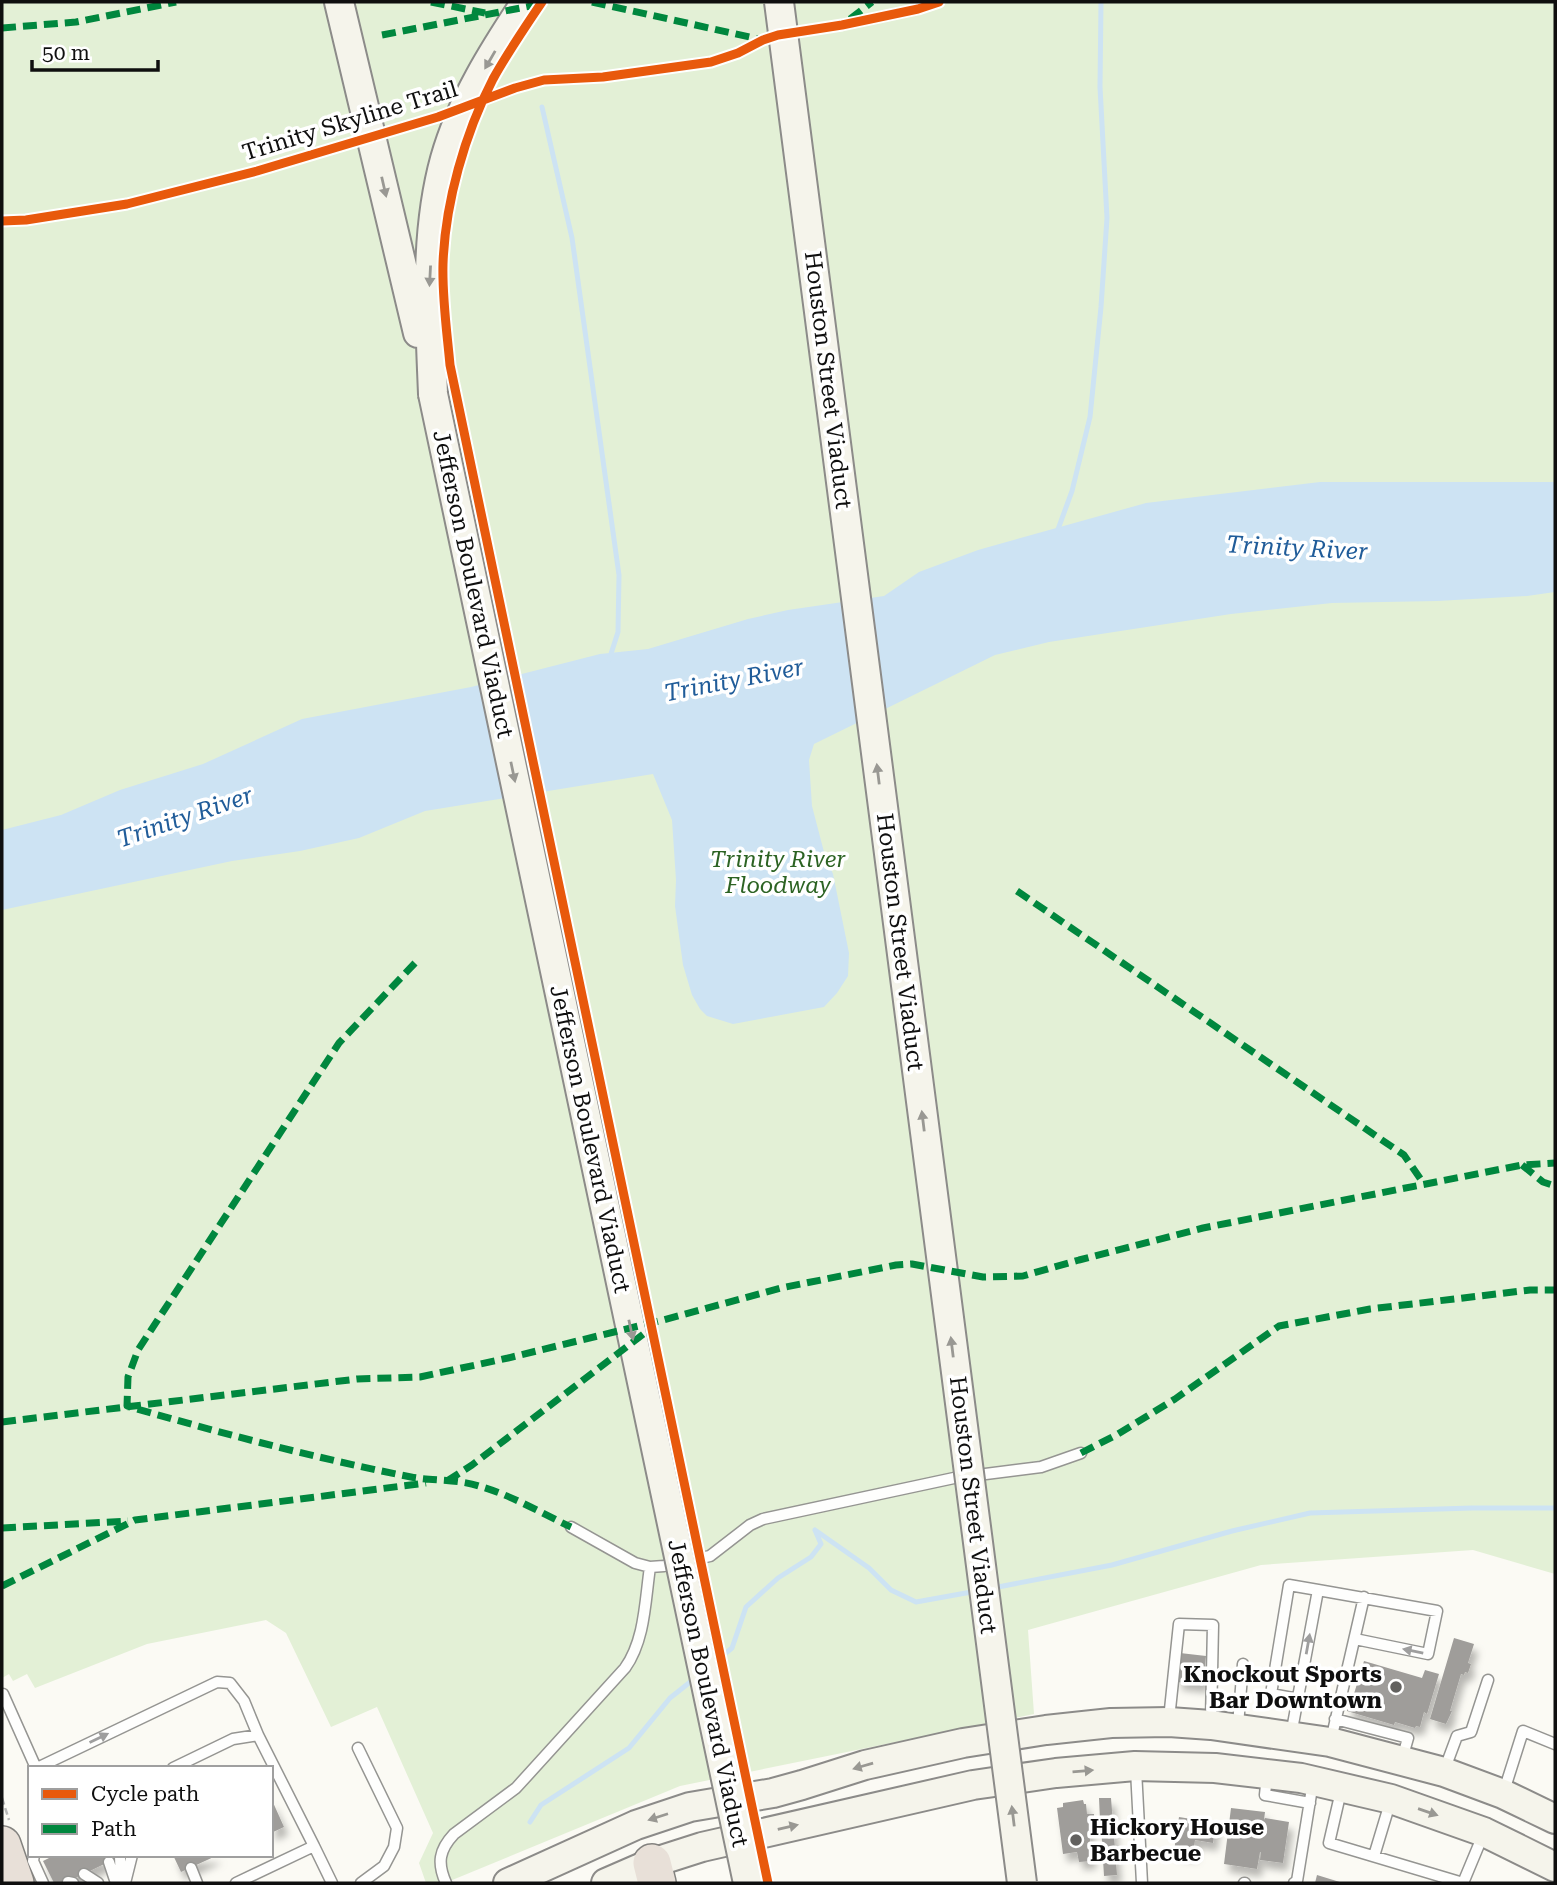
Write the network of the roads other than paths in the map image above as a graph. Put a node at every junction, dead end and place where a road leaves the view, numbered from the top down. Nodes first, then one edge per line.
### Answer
1 (320, 2) edge
2 (339, 2) edge
3 (526, 2) edge
4 (779, 2) edge
5 (375, 151) junction
6 (433, 394) junction
7 (1081, 1453) dead end
8 (571, 1527) dead end
9 (650, 1567) junction
10 (1318, 1590) junction
11 (1364, 1597) junction
12 (1355, 1639) junction
13 (1243, 1664) dead end
14 (1488, 1680) dead end
15 (3, 1694) edge
16 (1298, 1699) junction
17 (1169, 1722) junction
18 (1224, 1727) junction
19 (1333, 1731) junction
20 (258, 1735) junction
21 (1291, 1736) junction
22 (963, 1743) junction
23 (1555, 1744) edge
24 (358, 1748) dead end
25 (1402, 1760) junction
26 (36, 1766) edge
27 (41, 1766) edge
28 (177, 1766) edge
29 (1135, 1766) junction
30 (1215, 1768) junction
31 (1444, 1772) junction
32 (973, 1785) junction
33 (1341, 1788) junction
34 (1312, 1792) junction
35 (773, 1793) junction
36 (1503, 1794) junction
37 (1391, 1799) junction
38 (1555, 1819) edge
39 (1484, 1832) junction
40 (2, 1845) edge
41 (314, 1846) junction
42 (1374, 1856) junction
43 (34, 1857) edge
44 (120, 1857) edge
45 (131, 1857) edge
46 (109, 1862) dead end
47 (1555, 1867) edge
48 (191, 1868) dead end
49 (654, 1873) edge
50 (84, 1874) dead end
51 (15, 1883) edge
52 (43, 1883) edge
53 (98, 1883) edge
54 (121, 1883) edge
55 (197, 1883) edge
56 (236, 1883) edge
57 (332, 1883) edge
58 (361, 1883) edge
59 (446, 1883) edge
60 (508, 1883) edge
61 (607, 1883) edge
62 (748, 1883) edge
63 (1021, 1883) edge
64 (1142, 1883) edge
65 (1294, 1883) edge
66 (1463, 1883) edge

1 - 5 main road
2 - 5 main road
3 -> 6 main road
63 -> 4 main road, Houston Street Viaduct, bridge
5 -> 6 main road
6 -> 62 main road, Jefferson Boulevard Viaduct, bridge
7 - 9 lane
8 - 9 lane
9 - 59 lane
10 - 11 lane
16 -> 10 lane
10 - 16 lane
11 - 12 lane
11 -> 12 lane
12 - 19 lane
13 - 18 lane
14 - 31 lane
15 - 26 lane
16 - 21 lane
17 - 18 main road
17 - 18 lane
17 - 22 main road
18 - 21 main road
18 - 30 main road
19 - 21 main road
19 - 25 main road
27 -> 20 lane
20 - 28 lane
20 - 41 lane
22 - 32 main road
22 -> 35 main road
23 - 36 lane
24 - 58 lane
25 - 31 main road
25 - 37 main road
29 - 30 main road
32 -> 29 main road
29 - 64 lane
30 - 34 main road
31 - 36 main road
49 -> 32 main road
33 - 34 main road
33 - 37 main road
33 - 42 lane
34 - 65 lane
35 - 49 main road
35 -> 60 main road
36 - 38 main road
37 -> 39 main road
37 - 42 lane
39 - 47 main road
39 - 66 lane
40 - 51 highway
41 - 56 lane
41 - 57 lane
42 - 66 lane
43 - 52 lane
44 - 54 lane
45 - 54 lane
46 - 54 lane
48 - 55 lane
49 - 61 main road
50 - 53 lane

